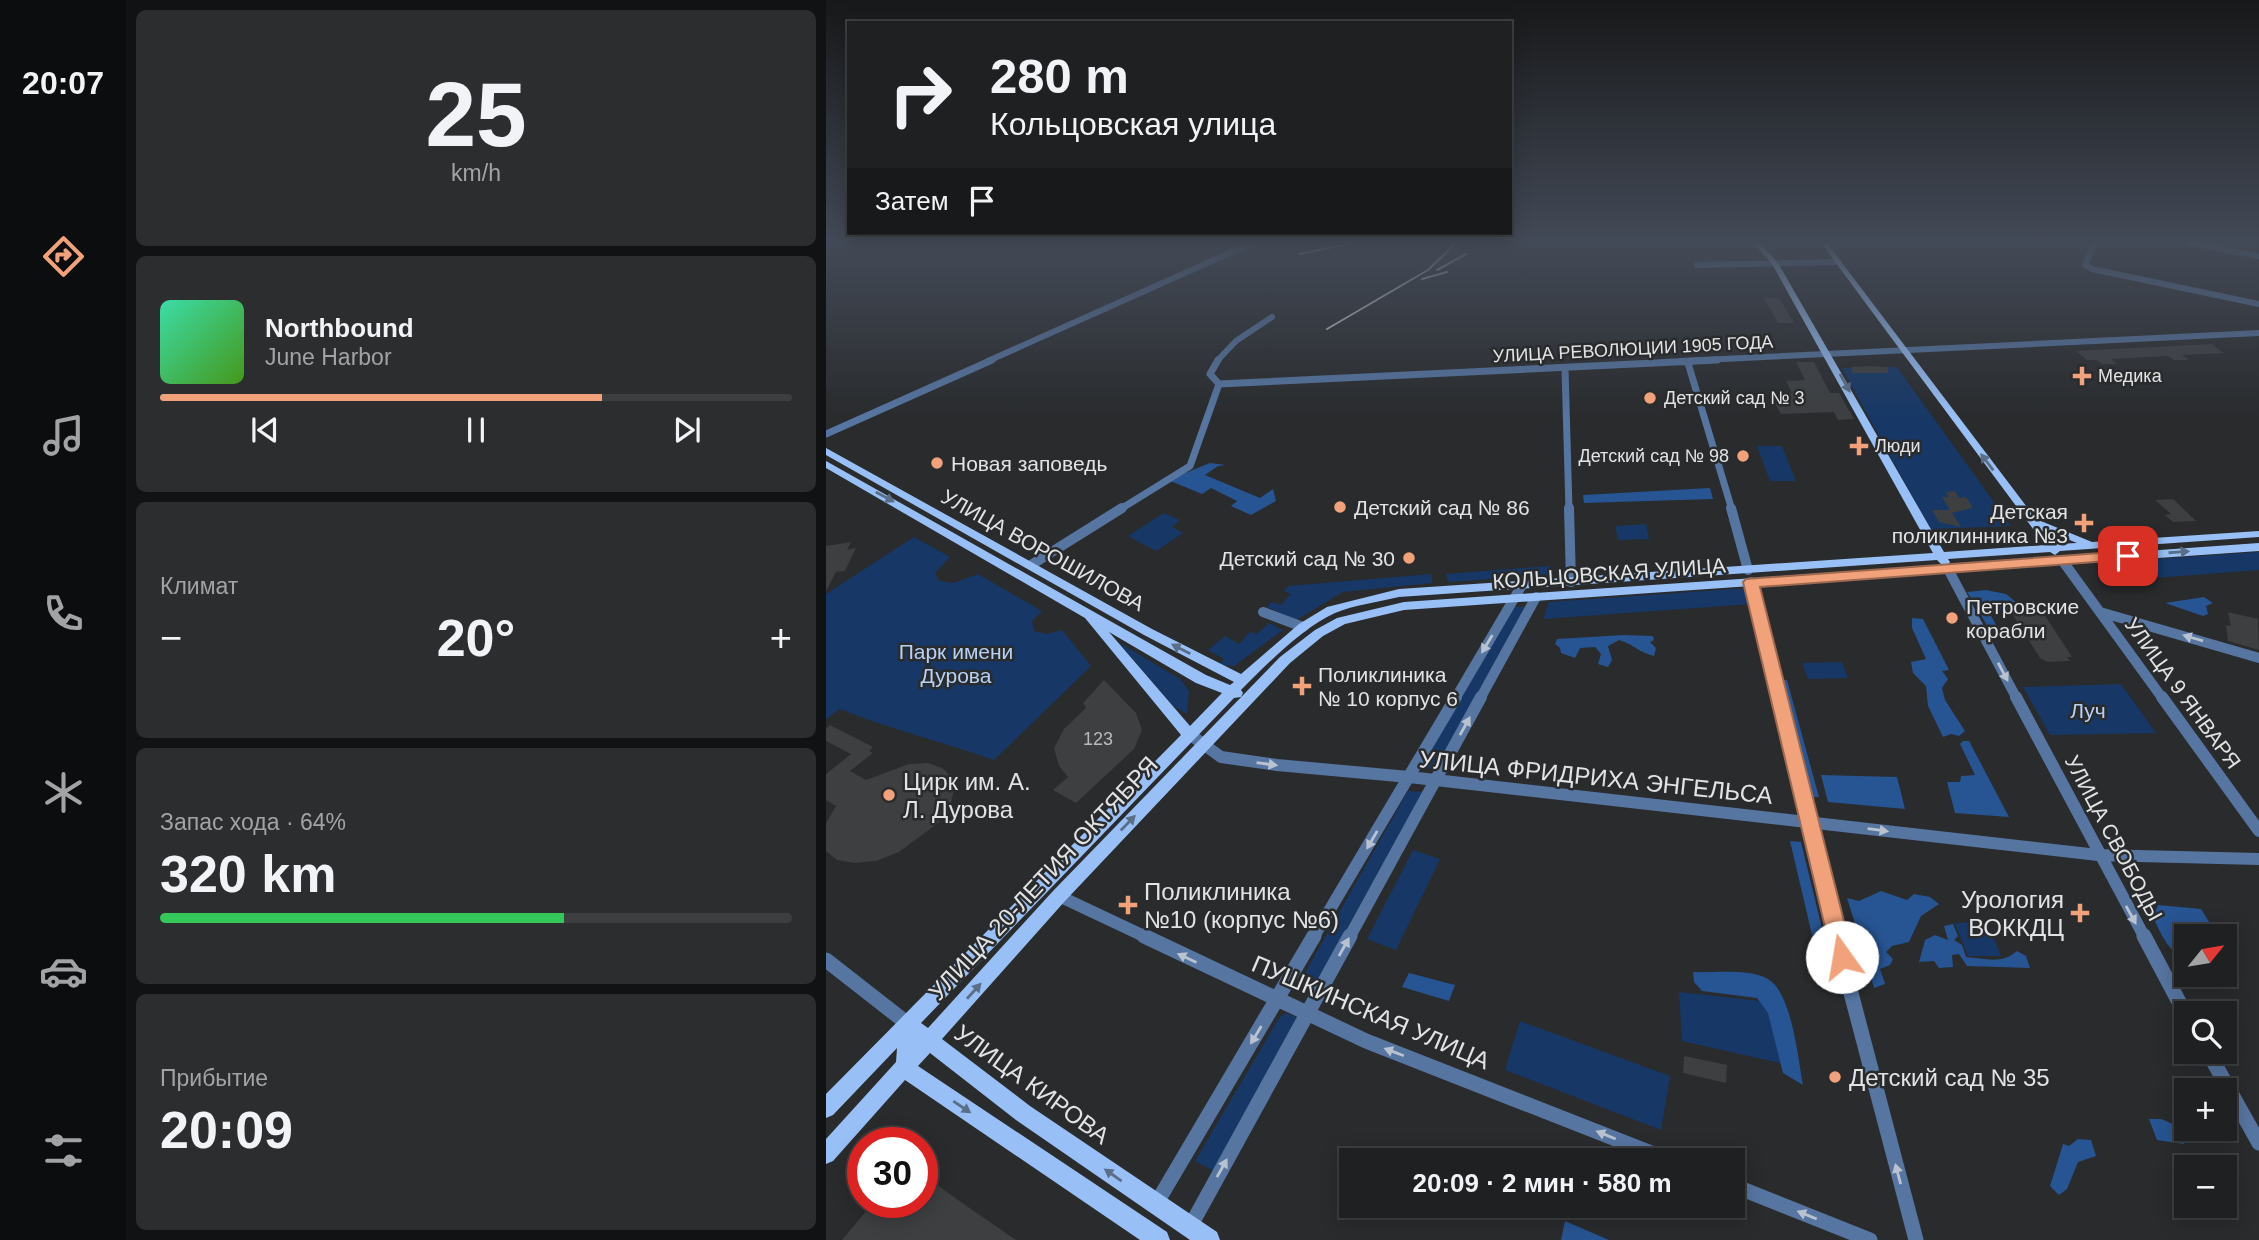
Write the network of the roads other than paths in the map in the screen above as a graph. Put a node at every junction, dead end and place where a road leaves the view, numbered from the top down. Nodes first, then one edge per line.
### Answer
1 (1123, 301) edge
2 (1797, 301) edge
3 (1867, 301) edge
4 (1272, 317) dead end
5 (2259, 333) edge
6 (1905, 352) junction
7 (1828, 355) junction
8 (1688, 363) junction
9 (1565, 368) junction
10 (1219, 384) junction
11 (826, 434) edge
12 (826, 451) edge
13 (826, 464) edge
14 (2030, 519) junction
15 (2259, 534) edge
16 (2105, 545) junction
17 (2259, 547) edge
18 (2053, 549) junction
19 (1941, 557) junction
20 (2062, 560) junction
21 (1031, 565) junction
22 (1948, 569) junction
23 (1750, 576) junction
24 (1571, 582) junction
25 (1522, 585) junction
26 (1536, 597) junction
27 (1514, 598) junction
28 (1084, 611) junction
29 (1263, 612) dead end
30 (2100, 612) junction
31 (1316, 619) joint
32 (1303, 626) junction
33 (1306, 643) joint
34 (2259, 657) edge
35 (1242, 680) junction
36 (1229, 692) junction
37 (1250, 694) junction
38 (1188, 733) junction
39 (1204, 742) junction
40 (1409, 777) junction
41 (1435, 780) junction
42 (1810, 822) junction
43 (2259, 831) edge
44 (2098, 855) junction
45 (2259, 859) edge
46 (1059, 896) junction
47 (826, 960) edge
48 (1277, 999) junction
49 (2179, 1001) edge
50 (1307, 1013) junction
51 (908, 1024) junction
52 (928, 1041) junction
53 (2215, 1064) edge
54 (905, 1069) junction
55 (826, 1108) edge
56 (2259, 1143) edge
57 (1638, 1148) edge
58 (826, 1154) edge
59 (1745, 1190) edge
60 (1156, 1204) junction
61 (1189, 1227) junction
62 (1147, 1237) edge
63 (1209, 1240) edge
64 (1871, 1240) edge
65 (1916, 1240) edge

1 - 11 street
2 - 7 main road, УЛИЦА СВОБОДЫ
3 - 6 main road, УЛИЦА 9 ЯНВАРЯ
4 - 10 street
5 - 6 street, УЛИЦА РЕВОЛЮЦИИ 1905 ГОДА
6 - 7 street, УЛИЦА РЕВОЛЮЦИИ 1905 ГОДА
14 -> 6 main road, УЛИЦА 9 ЯНВАРЯ
7 - 8 street, УЛИЦА РЕВОЛЮЦИИ 1905 ГОДА
7 -> 19 main road, УЛИЦА СВОБОДЫ
8 - 9 street, УЛИЦА РЕВОЛЮЦИИ 1905 ГОДА
8 - 23 street
9 - 10 street, УЛИЦА РЕВОЛЮЦИИ 1905 ГОДА
9 - 24 street
10 - 21 street
12 - 21 main road, УЛИЦА ВОРОШИЛОВА
13 -> 28 main road, УЛИЦА ВОРОШИЛОВА
14 - 16 main road
14 - 18 main road, УЛИЦА 9 ЯНВАРЯ
15 - 16 main road, КОЛЬЦОВСКАЯ УЛИЦА
16 - 18 main road, КОЛЬЦОВСКАЯ УЛИЦА
20 -> 17 main road, КОЛЬЦОВСКАЯ УЛИЦА
18 - 19 main road, КОЛЬЦОВСКАЯ УЛИЦА
18 - 20 main road, УЛИЦА 9 ЯНВАРЯ
19 - 22 main road, УЛИЦА СВОБОДЫ
19 - 23 main road, КОЛЬЦОВСКАЯ УЛИЦА
20 - 22 main road, КОЛЬЦОВСКАЯ УЛИЦА
20 - 30 street, УЛИЦА 9 ЯНВАРЯ
35 -> 21 main road, УЛИЦА ВОРОШИЛОВА
22 - 23 main road, КОЛЬЦОВСКАЯ УЛИЦА
22 -> 44 street, УЛИЦА СВОБОДЫ
23 - 24 main road, КОЛЬЦОВСКАЯ УЛИЦА
23 - 26 main road, КОЛЬЦОВСКАЯ УЛИЦА
23 - 42 street
24 - 25 main road, КОЛЬЦОВСКАЯ УЛИЦА
25 - 27 street
25 - 31 main road, КОЛЬЦОВСКАЯ УЛИЦА
26 - 27 main road, КОЛЬЦОВСКАЯ УЛИЦА
41 -> 26 street
27 - 33 main road, КОЛЬЦОВСКАЯ УЛИЦА
27 -> 40 street
28 - 36 main road, УЛИЦА ВОРОШИЛОВА
28 - 38 main road
29 - 32 street
34 -> 30 street
30 - 43 street, УЛИЦА 9 ЯНВАРЯ
31 - 32 main road, УЛИЦА 20-ЛЕТИЯ ОКТЯБРЯ
32 - 35 main road, УЛИЦА 20-ЛЕТИЯ ОКТЯБРЯ
33 - 37 main road, УЛИЦА 20-ЛЕТИЯ ОКТЯБРЯ
35 - 36 main road, УЛИЦА 20-ЛЕТИЯ ОКТЯБРЯ
35 - 37 main road
36 - 37 main road
36 - 38 main road, УЛИЦА 20-ЛЕТИЯ ОКТЯБРЯ
37 - 39 main road, УЛИЦА 20-ЛЕТИЯ ОКТЯБРЯ
38 - 39 street, УЛИЦА ФРИДРИХА ЭНГЕЛЬСА
38 - 51 main road, УЛИЦА 20-ЛЕТИЯ ОКТЯБРЯ
39 -> 40 street, УЛИЦА ФРИДРИХА ЭНГЕЛЬСА
46 -> 39 main road, УЛИЦА 20-ЛЕТИЯ ОКТЯБРЯ
40 - 41 street, УЛИЦА ФРИДРИХА ЭНГЕЛЬСА
40 -> 48 street
41 - 42 street, УЛИЦА ФРИДРИХА ЭНГЕЛЬСА
50 -> 41 street
42 -> 44 street, УЛИЦА ФРИДРИХА ЭНГЕЛЬСА
65 -> 42 street
44 - 45 street, УЛИЦА ФРИДРИХА ЭНГЕЛЬСА
44 -> 49 street, УЛИЦА СВОБОДЫ
48 -> 46 street, ПУШКИНСКАЯ УЛИЦА
52 -> 46 main road, УЛИЦА 20-ЛЕТИЯ ОКТЯБРЯ
47 - 51 street
48 - 50 street, ПУШКИНСКАЯ УЛИЦА
48 -> 60 street
57 -> 50 street, ПУШКИНСКАЯ УЛИЦА
61 -> 50 street
51 - 52 main road, УЛИЦА КИРОВА
51 - 54 main road
51 - 55 main road, УЛИЦА 20-ЛЕТИЯ ОКТЯБРЯ
52 - 54 main road, УЛИЦА 20-ЛЕТИЯ ОКТЯБРЯ
60 -> 52 main road, УЛИЦА КИРОВА
53 - 56 street
54 - 58 main road, УЛИЦА 20-ЛЕТИЯ ОКТЯБРЯ
54 -> 62 main road
64 -> 59 street
60 - 61 main road, УЛИЦА КИРОВА
61 - 63 main road, УЛИЦА КИРОВА

